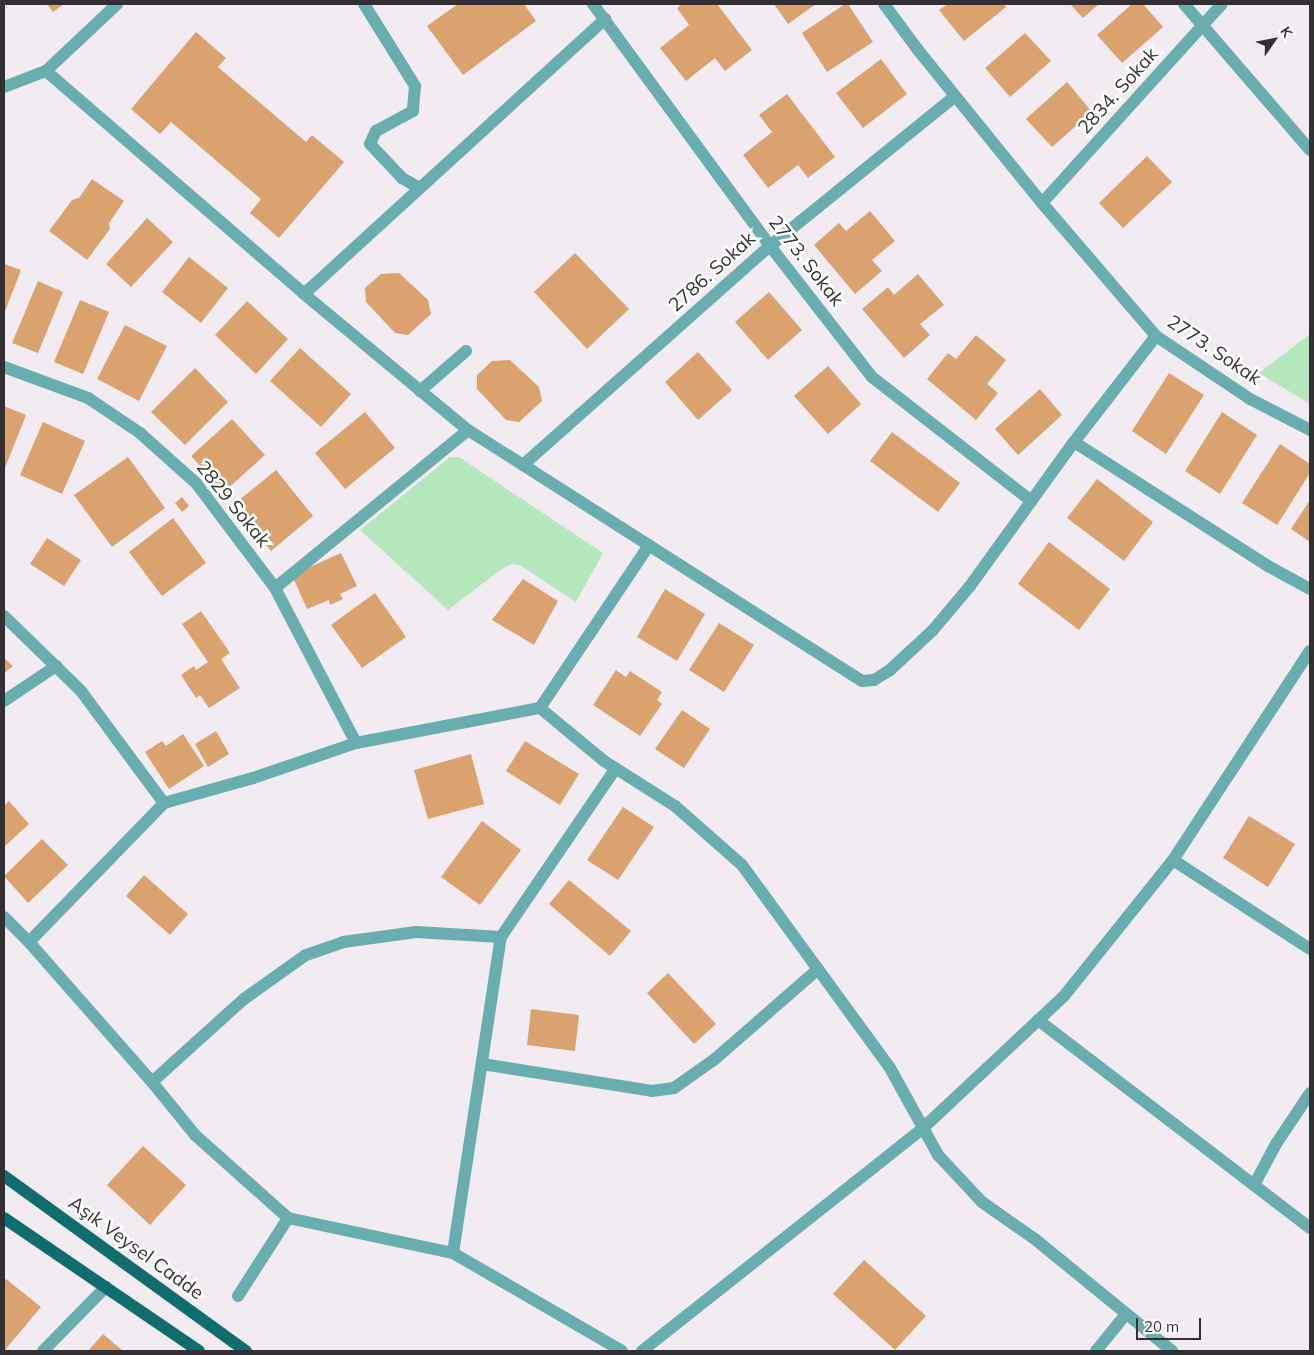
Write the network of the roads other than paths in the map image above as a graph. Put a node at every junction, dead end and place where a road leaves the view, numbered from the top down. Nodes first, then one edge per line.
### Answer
1 (117, 4) edge
2 (364, 4) edge
3 (593, 4) edge
4 (884, 4) edge
5 (1184, 4) edge
6 (1222, 4) edge
7 (605, 19) junction
8 (1204, 25) junction
9 (46, 71) junction
10 (4, 87) edge
11 (955, 96) junction
12 (1310, 150) edge
13 (419, 188) junction
14 (1042, 203) junction
15 (770, 246) junction
16 (304, 294) junction
17 (1156, 336) junction
18 (466, 350) dead end
19 (4, 366) edge
20 (420, 391) junction
21 (468, 430) junction
22 (1310, 430) edge
23 (1074, 442) junction
24 (523, 465) junction
25 (1031, 501) junction
26 (649, 545) junction
27 (275, 588) junction
28 (1310, 589) edge
29 (4, 616) edge
30 (1310, 651) edge
31 (56, 666) junction
32 (4, 701) edge
33 (540, 708) junction
34 (356, 743) junction
35 (616, 768) junction
36 (164, 803) junction
37 (1173, 860) junction
38 (4, 917) edge
39 (501, 937) junction
40 (29, 942) junction
41 (1310, 949) edge
42 (817, 970) junction
43 (1038, 1020) junction
44 (482, 1064) junction
45 (152, 1082) junction
46 (1310, 1094) edge
47 (923, 1128) junction
48 (4, 1176) edge
49 (1254, 1185) junction
50 (4, 1218) edge
51 (288, 1218) junction
52 (1310, 1228) edge
53 (453, 1253) junction
54 (106, 1287) junction
55 (238, 1296) dead end
56 (1126, 1314) junction
57 (43, 1351) edge
58 (198, 1351) edge
59 (246, 1351) edge
60 (622, 1351) edge
61 (642, 1351) edge
62 (1096, 1351) edge
63 (1172, 1351) edge

1 - 9 street
2 - 13 street
3 - 7 street, 2773. Sokak
4 - 11 street, 2773. Sokak
5 - 8 street
6 - 8 street, 2834. Sokak
7 - 13 street
7 - 15 street, 2773. Sokak
8 - 12 street
8 - 14 street, 2834. Sokak
9 - 10 street
9 - 16 street
11 - 14 street, 2773. Sokak
11 - 15 street, 2786. Sokak
13 - 16 street
14 - 17 street, 2773. Sokak
15 - 24 street, 2786. Sokak
15 - 25 street, 2773. Sokak
16 - 20 street
17 - 22 street, 2773. Sokak
17 - 23 street
18 - 20 street
19 - 27 street, 2829 Sokak
20 - 21 street
21 - 24 street
21 - 27 street
23 - 25 street
23 - 28 street
24 - 26 street
25 - 26 street
26 - 33 street
27 - 34 street, 2829 Sokak
29 - 31 street
30 - 37 street
31 - 32 street
31 - 36 street
33 - 34 street
33 - 35 street
34 - 36 street
35 - 39 street
35 - 42 street
36 - 40 street
37 - 41 street
37 - 43 street
38 - 40 street
39 - 44 street
39 - 45 street
40 - 45 street
42 - 44 street
42 - 47 street
43 - 47 street
43 - 49 street
44 - 53 street
45 - 51 street
46 - 49 street
47 - 56 street
47 - 61 street
48 - 59 main road, Aşık Veysel Cadde
49 - 52 street
50 - 54 main road
51 - 53 street
51 - 55 street
53 - 60 street
54 - 57 street
54 - 58 main road
56 - 62 street
56 - 63 street

